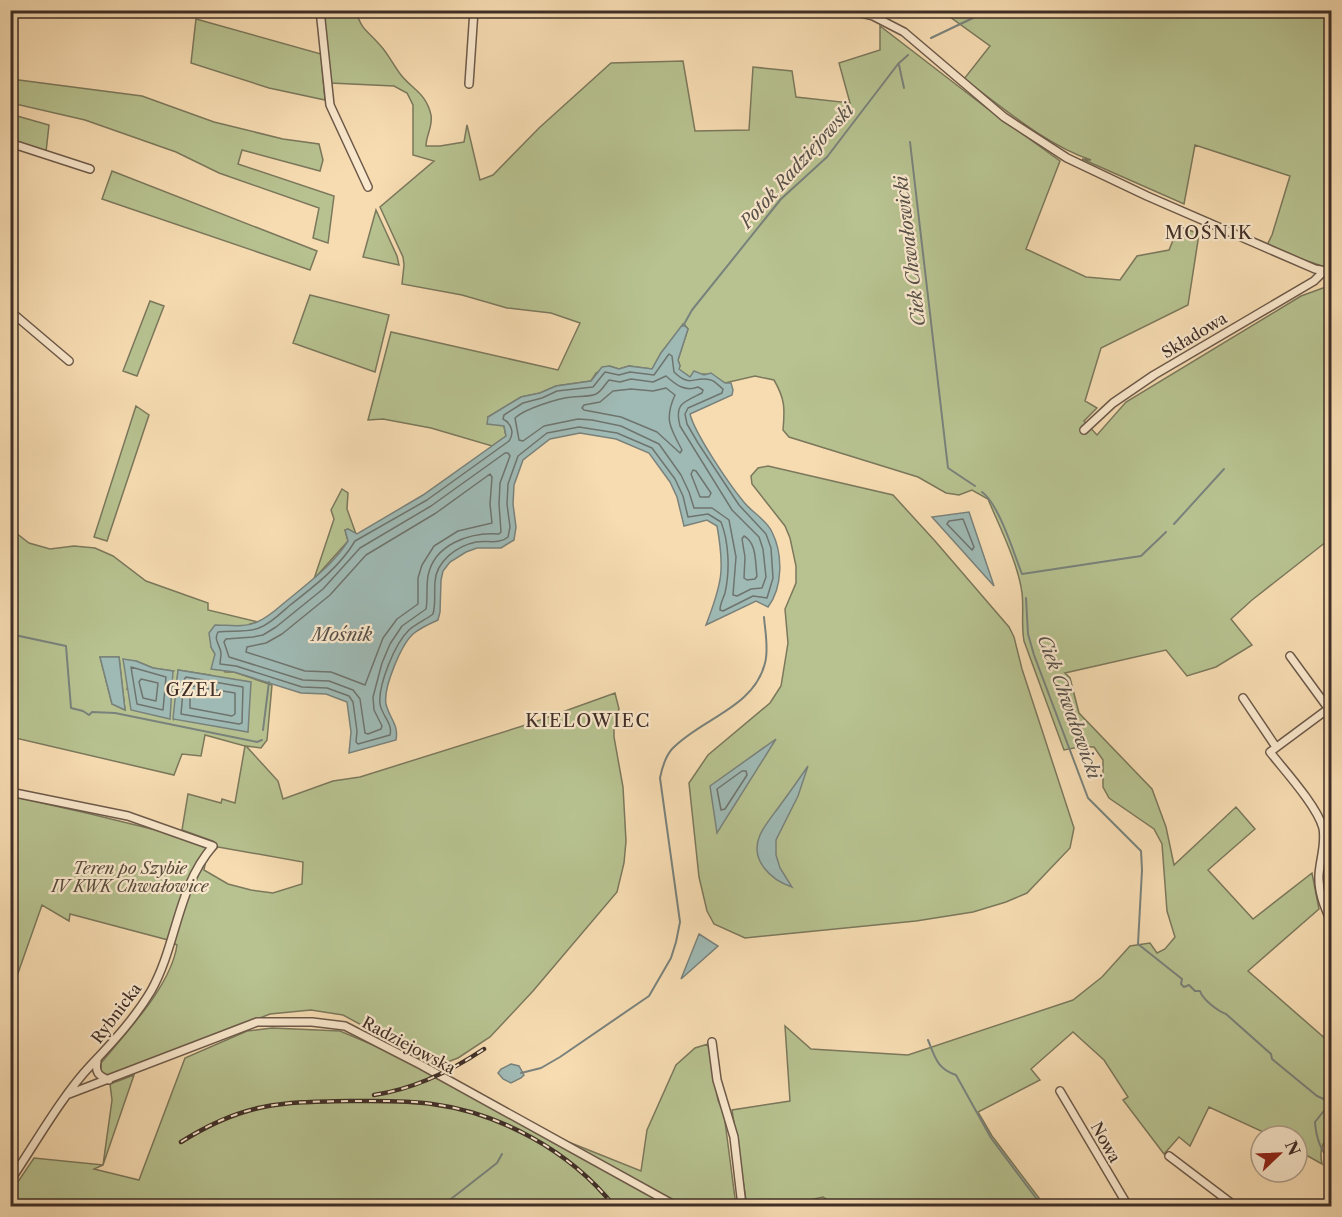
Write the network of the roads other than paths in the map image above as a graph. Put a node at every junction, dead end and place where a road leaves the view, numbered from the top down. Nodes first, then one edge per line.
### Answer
1 (320, 10) edge
2 (474, 10) edge
3 (847, 10) edge
4 (469, 84) dead end
5 (10, 143) edge
6 (90, 169) dead end
7 (368, 187) dead end
8 (1323, 272) junction
9 (1332, 272) edge
10 (10, 311) edge
11 (69, 361) dead end
12 (1084, 430) dead end
13 (1290, 656) dead end
14 (1243, 698) dead end
15 (1330, 707) edge
16 (1276, 747) junction
17 (10, 792) edge
18 (1332, 924) edge
19 (712, 1042) dead end
20 (97, 1061) junction
21 (109, 1080) junction
22 (1060, 1091) dead end
23 (69, 1094) junction
24 (1169, 1156) dead end
25 (10, 1181) edge
26 (676, 1206) edge
27 (742, 1206) edge
28 (1128, 1206) edge
29 (1235, 1206) edge

1 - 7 street
2 - 4 street
3 - 8 street
5 - 6 street
8 - 9 street
8 - 12 street, Składowa
10 - 11 street
13 - 15 street
14 - 16 street
15 - 16 street
16 - 18 street
17 - 20 street, Rybnicka
19 - 27 street
20 - 21 street
20 - 23 street, Rybnicka
21 - 23 street, Radziejowska
21 - 26 street, Radziejowska
22 - 28 street, Nowa
23 - 25 street, Rybnicka
24 - 29 street

